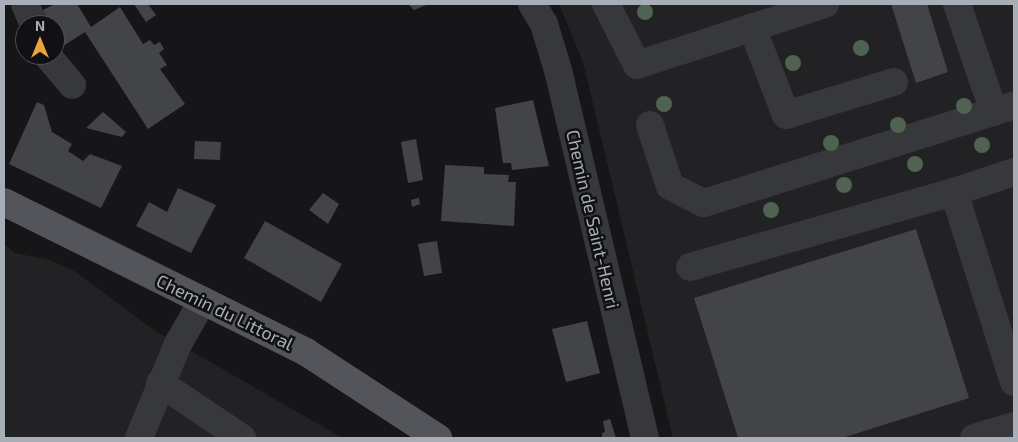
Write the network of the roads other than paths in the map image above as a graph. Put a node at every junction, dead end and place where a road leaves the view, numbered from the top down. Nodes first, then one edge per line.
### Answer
1 (532, 4) edge
2 (606, 4) edge
3 (825, 4) edge
4 (957, 4) edge
5 (752, 27) junction
6 (55, 65) edge
7 (894, 82) dead end
8 (72, 85) dead end
9 (1004, 108) edge
10 (650, 125) dead end
11 (1014, 172) edge
12 (954, 192) junction
13 (4, 202) edge
14 (690, 267) dead end
15 (202, 302) junction
16 (1014, 382) edge
17 (160, 384) junction
18 (1014, 426) edge
19 (139, 438) edge
20 (242, 438) edge
21 (438, 438) edge
22 (645, 438) edge
23 (974, 438) edge

1 - 22 street, Chemin de Saint-Henri
2 - 5 street
3 - 5 street
4 - 9 street
5 - 7 street
6 - 8 street
9 - 10 street
11 - 12 street
12 - 14 street
12 - 16 street
13 - 15 main road, Chemin du Littoral
15 - 17 street
15 - 21 main road, Chemin du Littoral
17 - 19 street
17 - 20 street
18 - 23 street

